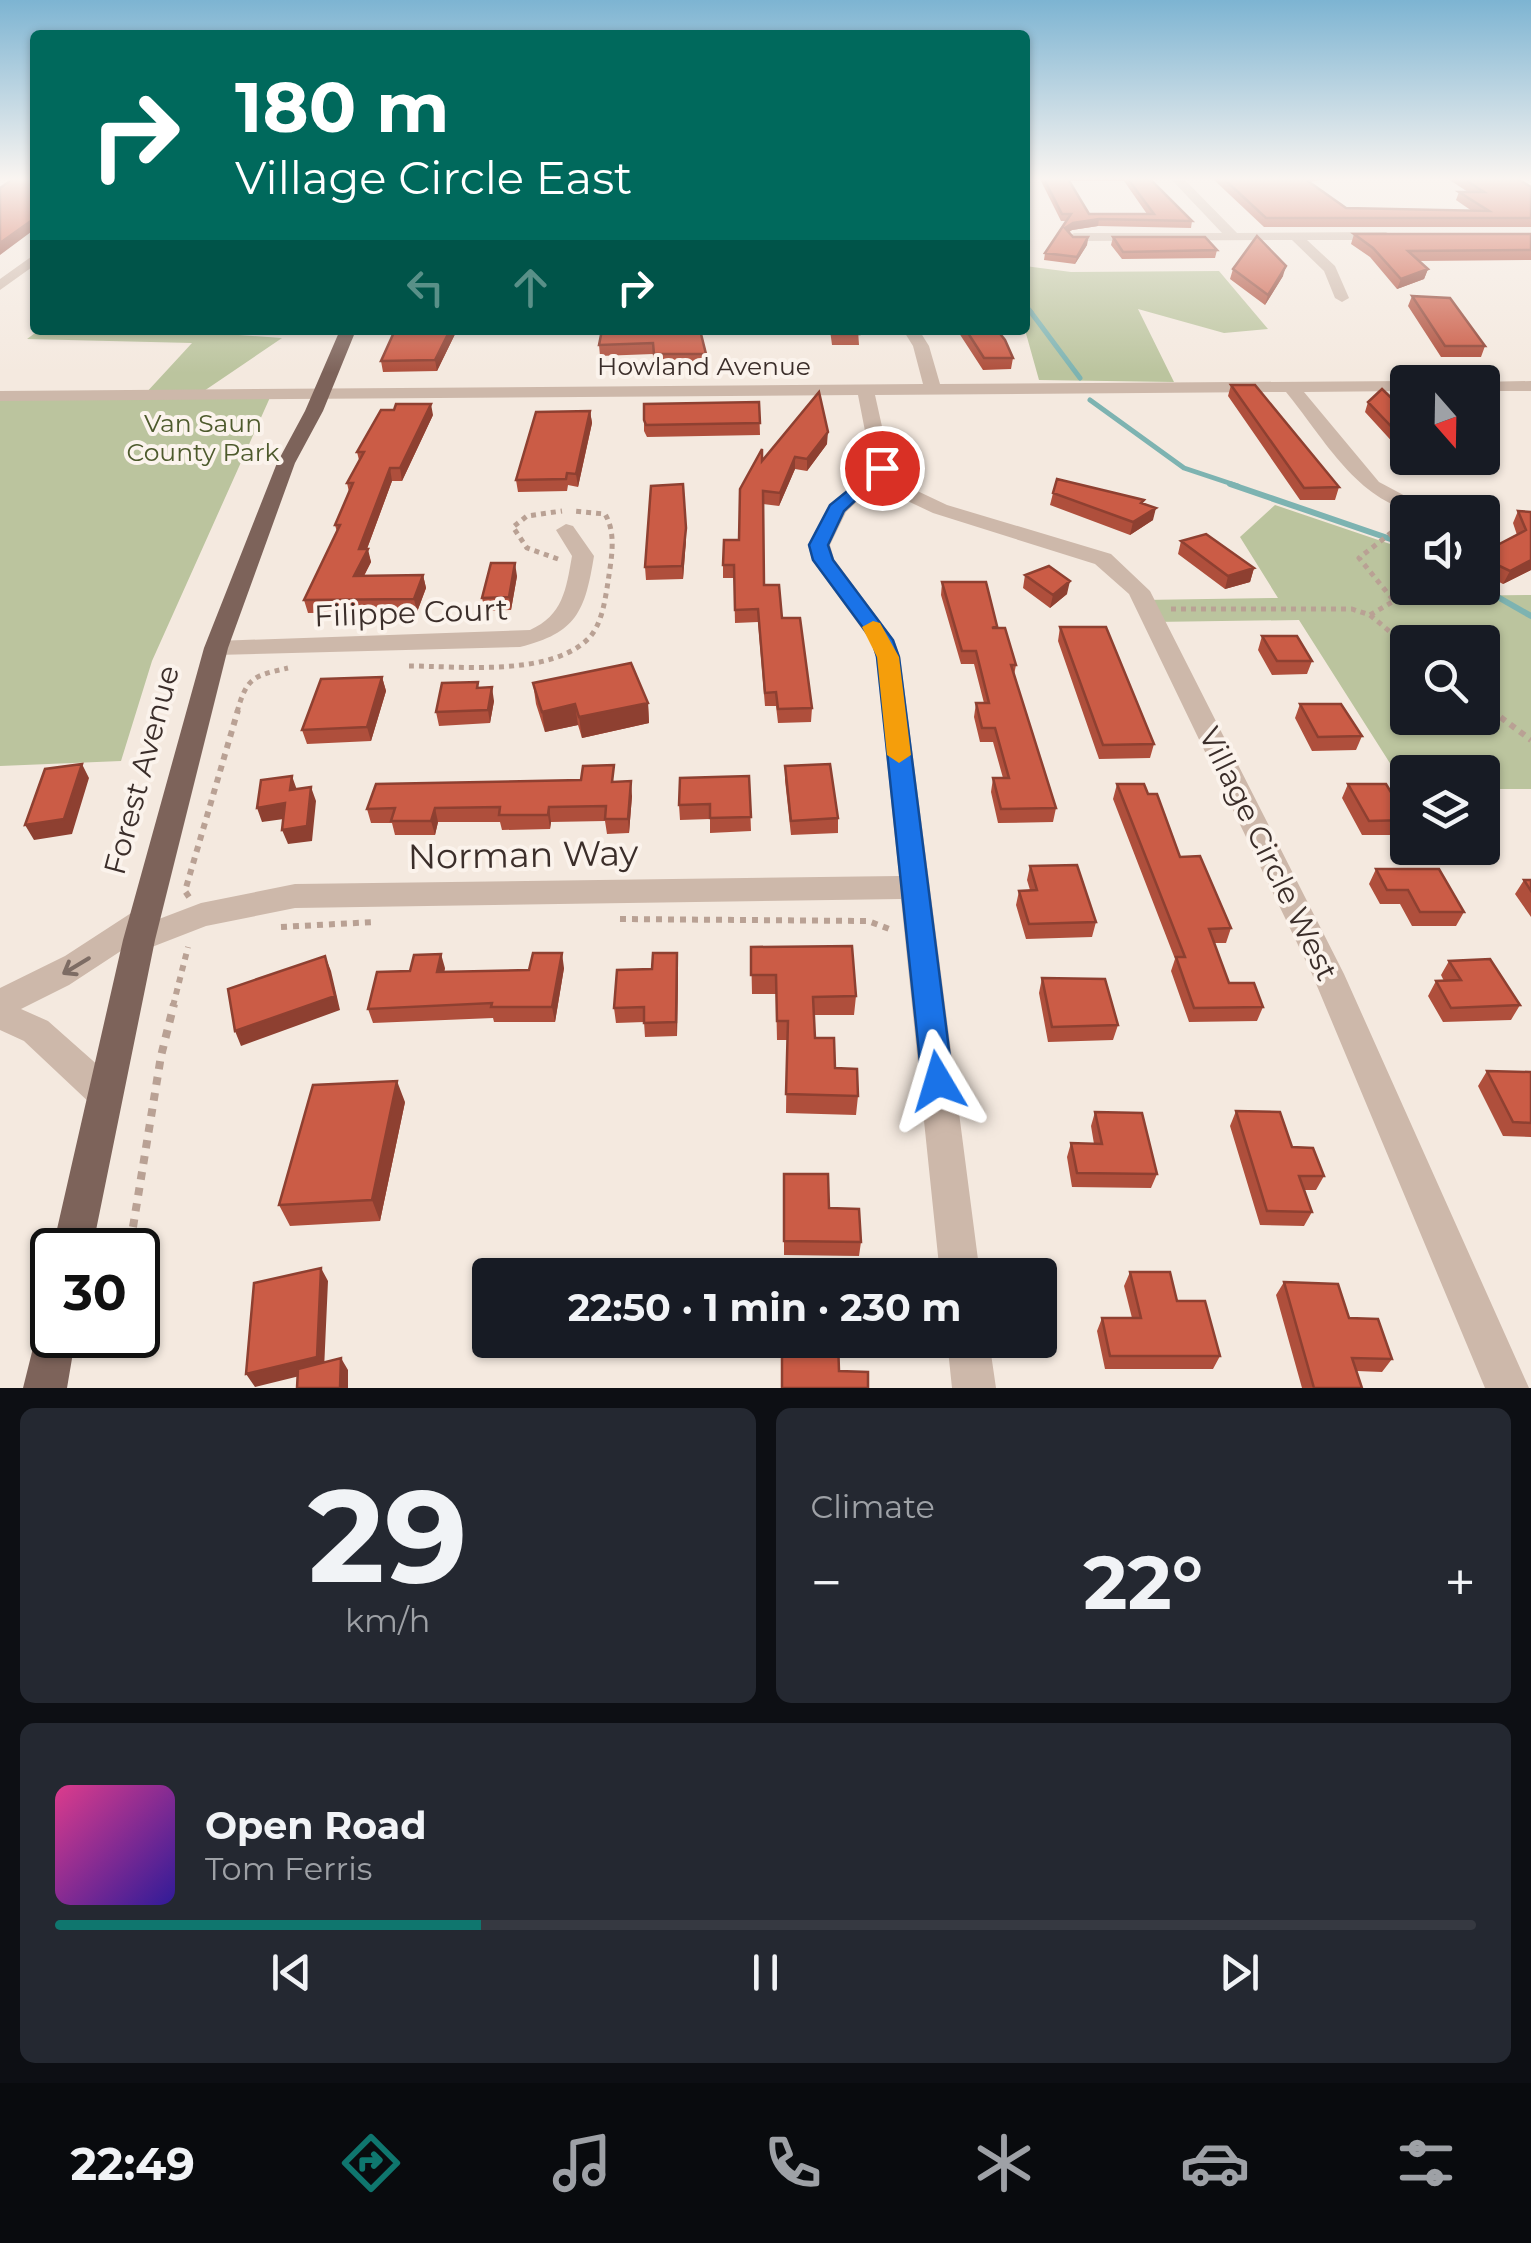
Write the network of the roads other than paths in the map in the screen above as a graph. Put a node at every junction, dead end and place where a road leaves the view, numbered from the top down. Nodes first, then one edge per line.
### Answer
1 (1304, 244) edge
2 (30, 262) edge
3 (0, 286) edge
4 (1342, 298) dead end
5 (346, 335) edge
6 (914, 335) edge
7 (1390, 386) edge
8 (1500, 386) edge
9 (1506, 386) junction
10 (1531, 386) edge
11 (1291, 387) junction
12 (865, 389) junction
13 (933, 389) junction
14 (322, 393) junction
15 (0, 396) edge
16 (1531, 404) edge
17 (882, 468) junction
18 (1390, 496) edge
19 (566, 530) dead end
20 (216, 648) junction
21 (914, 888) junction
22 (142, 928) junction
23 (0, 1003) edge
24 (0, 1014) edge
25 (105, 1094) junction
26 (77, 1228) edge
27 (958, 1258) edge
28 (51, 1358) edge
29 (970, 1358) edge
30 (45, 1388) edge
31 (974, 1388) edge
32 (1507, 1388) edge

1 - 4 street
2 - 3 street
5 - 14 main road, Forest Avenue
6 - 13 street
7 - 11 street, Howland Avenue
8 - 9 street
9 - 10 street
9 - 16 street
11 - 13 street, Howland Avenue
11 - 18 street
12 - 13 street, Howland Avenue
12 - 14 street, Howland Avenue
12 - 17 street
14 - 15 street, Howland Avenue
14 - 20 main road, Forest Avenue
17 - 21 street
17 - 32 street, Village Circle West
19 - 20 street, Filippe Court
20 - 22 main road, Forest Avenue
21 - 22 street, Norman Way
21 - 27 street
22 -> 23 street, Norman Way
22 - 25 main road, Forest Avenue
24 - 25 street
25 - 26 main road, Forest Avenue
28 - 30 main road
29 - 31 street

